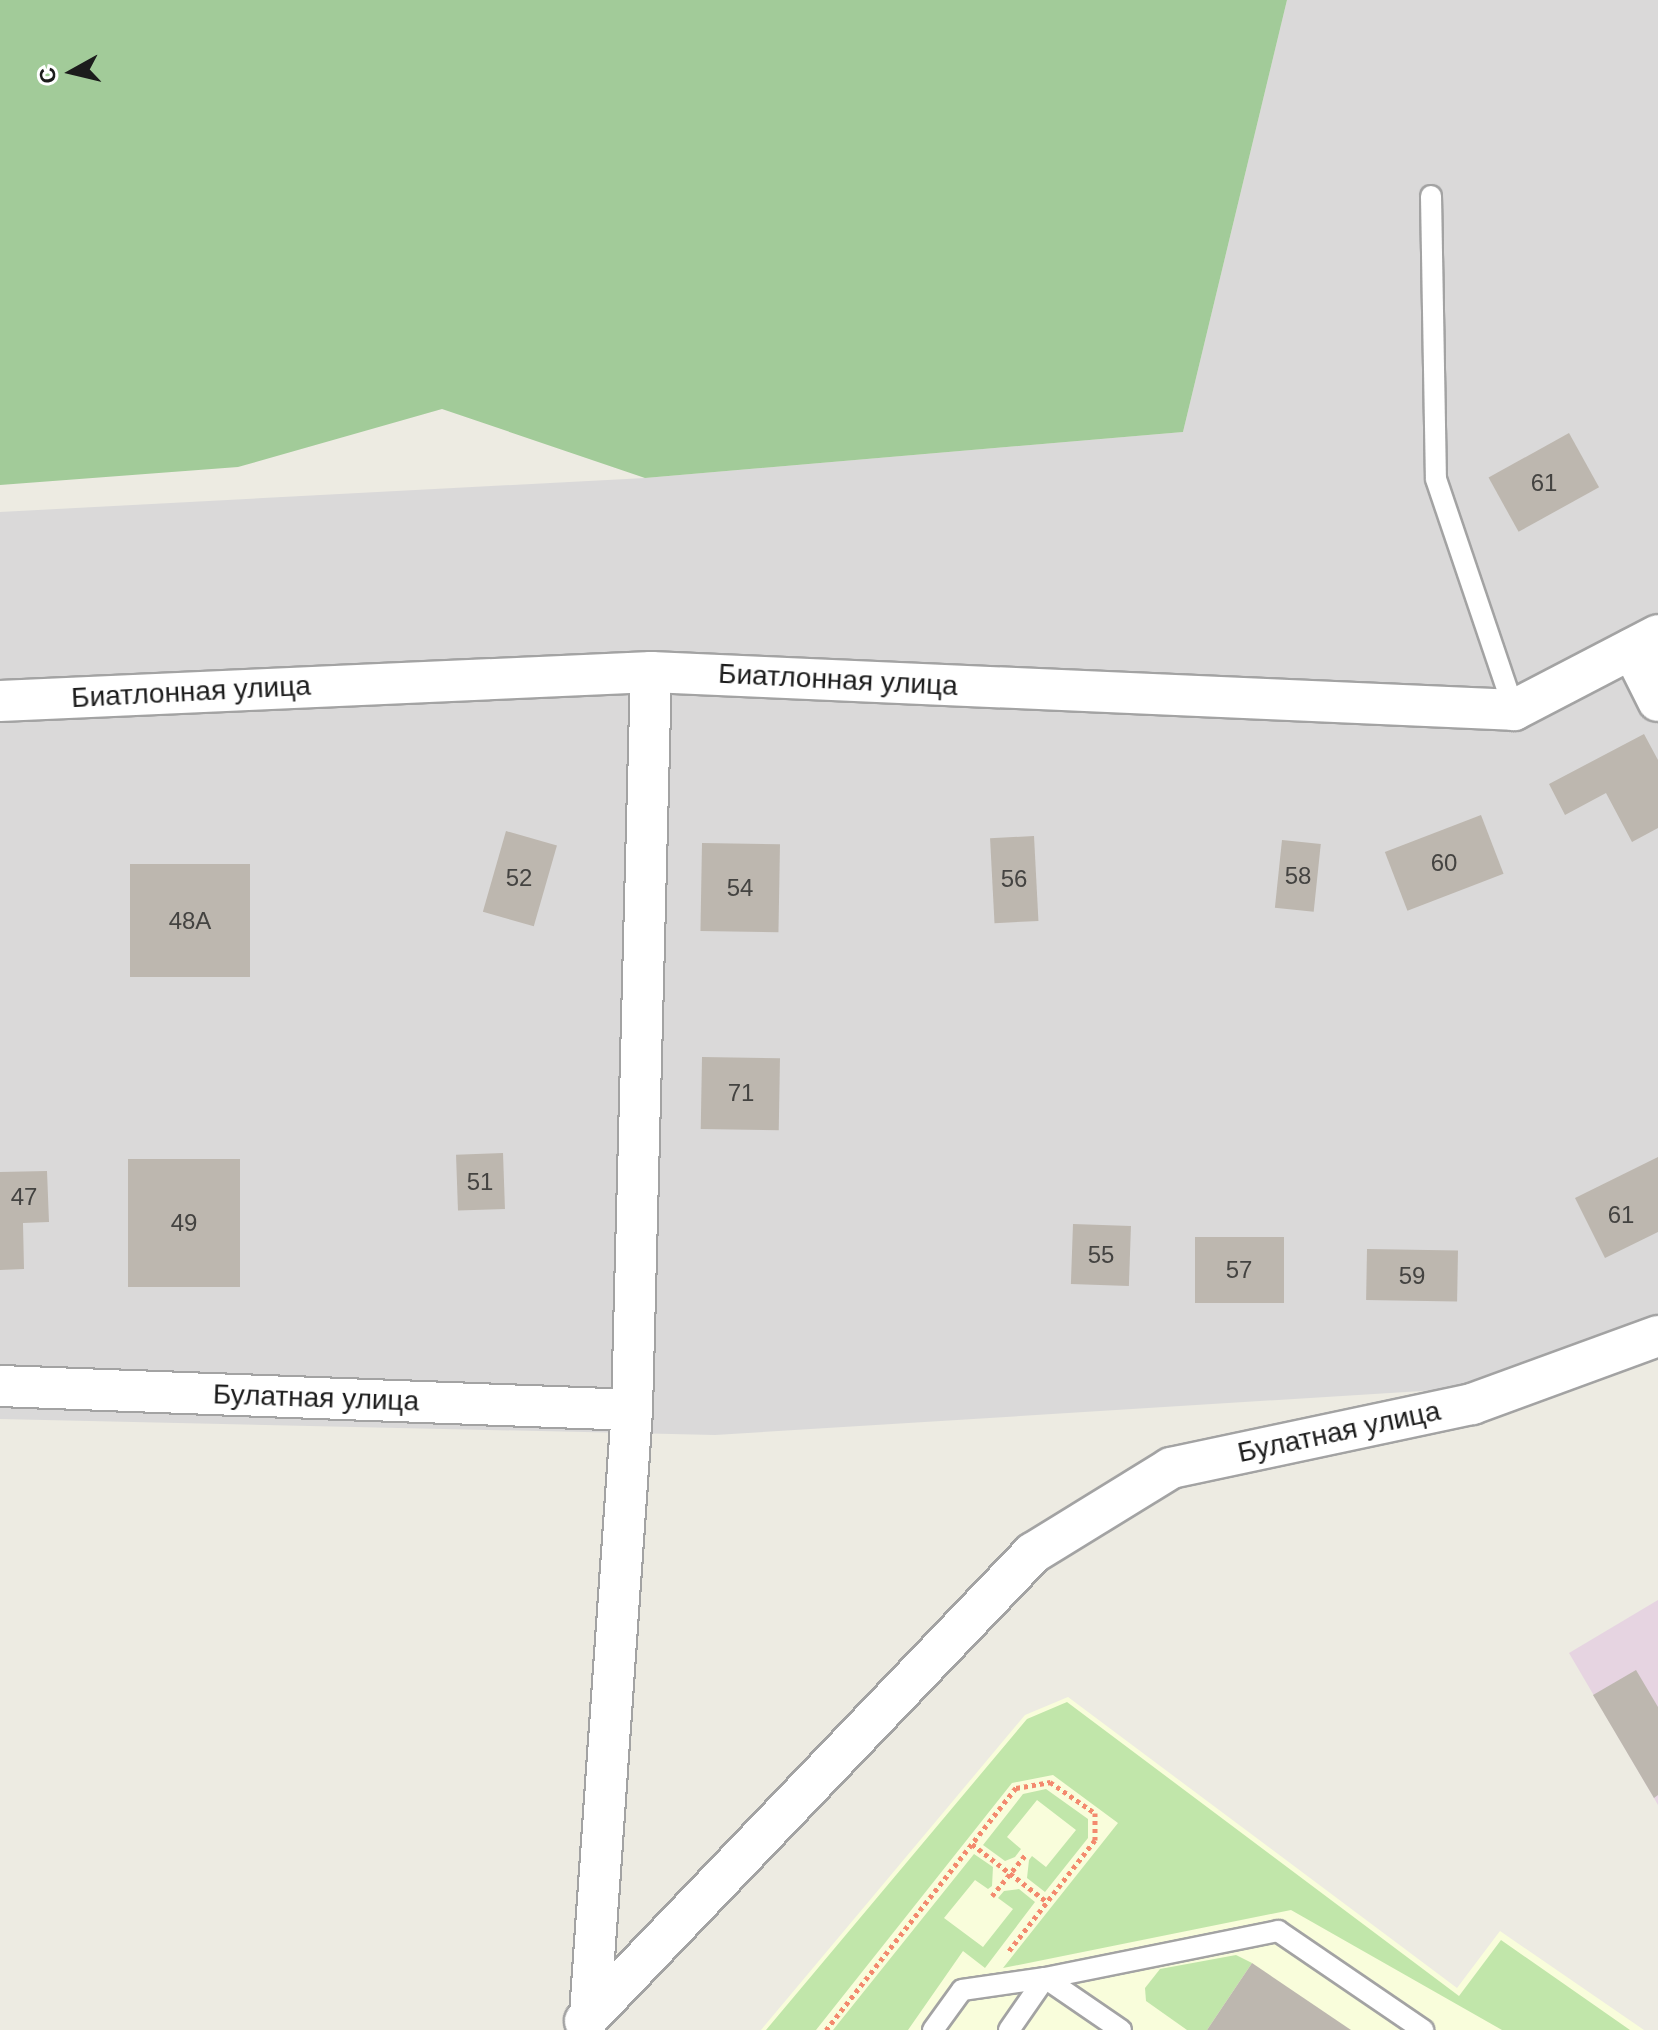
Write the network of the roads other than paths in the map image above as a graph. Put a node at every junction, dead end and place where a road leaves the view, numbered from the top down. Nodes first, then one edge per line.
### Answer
1 (1431, 196) dead end
2 (1645, 642) edge
3 (651, 672) junction
4 (0, 701) edge
5 (1658, 701) edge
6 (1514, 710) junction
7 (1658, 1336) edge
8 (0, 1386) edge
9 (632, 1410) junction
10 (1045, 1978) junction
11 (583, 2022) edge
12 (933, 2030) edge
13 (1009, 2030) edge
14 (1121, 2030) edge
15 (1423, 2030) edge

1 - 6 lane
2 - 5 street
2 - 6 street, Биатлонная улица
3 - 4 street, Биатлонная улица
3 - 6 street, Биатлонная улица
3 - 9 street
7 - 11 street, Булатная улица
8 - 9 street, Булатная улица
9 - 11 street
10 - 12 lane
10 - 13 lane
10 - 14 lane
10 - 15 lane

